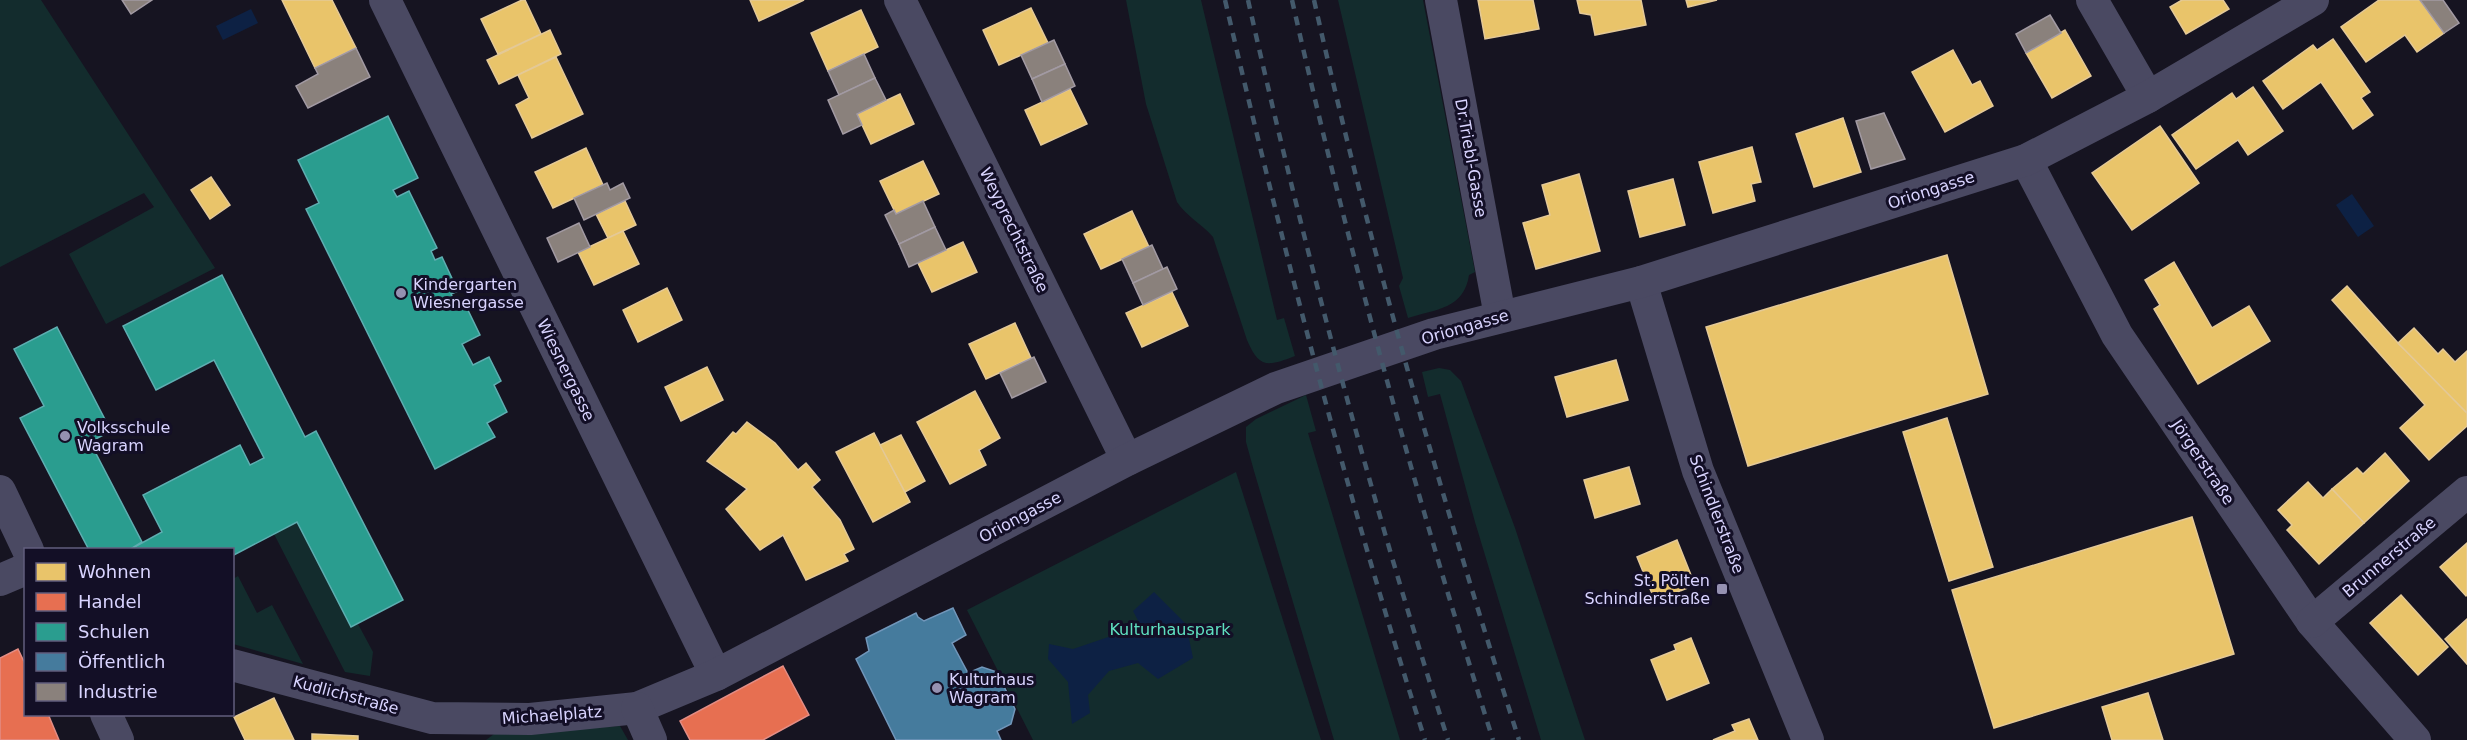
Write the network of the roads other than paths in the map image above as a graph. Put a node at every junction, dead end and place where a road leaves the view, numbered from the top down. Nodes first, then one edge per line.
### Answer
1 (385, 0) edge
2 (900, 0) edge
3 (1441, 0) edge
4 (2092, 0) edge
5 (2313, 0) edge
6 (2148, 97) junction
7 (2026, 160) junction
8 (1641, 282) junction
9 (1500, 316) junction
10 (1127, 460) junction
11 (0, 491) edge
12 (2467, 492) edge
13 (28, 548) edge
14 (24, 570) edge
15 (0, 580) edge
16 (2312, 622) junction
17 (234, 666) edge
18 (716, 675) junction
19 (637, 708) junction
20 (107, 716) edge
21 (440, 729) edge
22 (118, 740) edge
23 (651, 740) edge
24 (1808, 740) edge
25 (2415, 740) edge

1 - 18 street, Wiesnergasse
2 - 10 street, Weyprechtstraße
3 - 9 street, Dr.Triebl-Gasse
4 - 6 street
5 - 6 street, Oriongasse
6 - 7 street, Oriongasse
7 - 8 street, Oriongasse
7 - 16 street, Jörgerstraße
8 - 9 street, Oriongasse
8 - 24 street, Schindlerstraße
9 - 10 street, Oriongasse
10 - 18 street, Oriongasse
11 - 13 street
12 - 16 street, Brunnerstraße
14 - 15 street
16 - 25 street, Jörgerstraße
17 - 21 street, Kudlichstraße
18 - 19 street, Oriongasse
19 - 21 street, Michaelplatz
19 - 23 street
20 - 22 street

